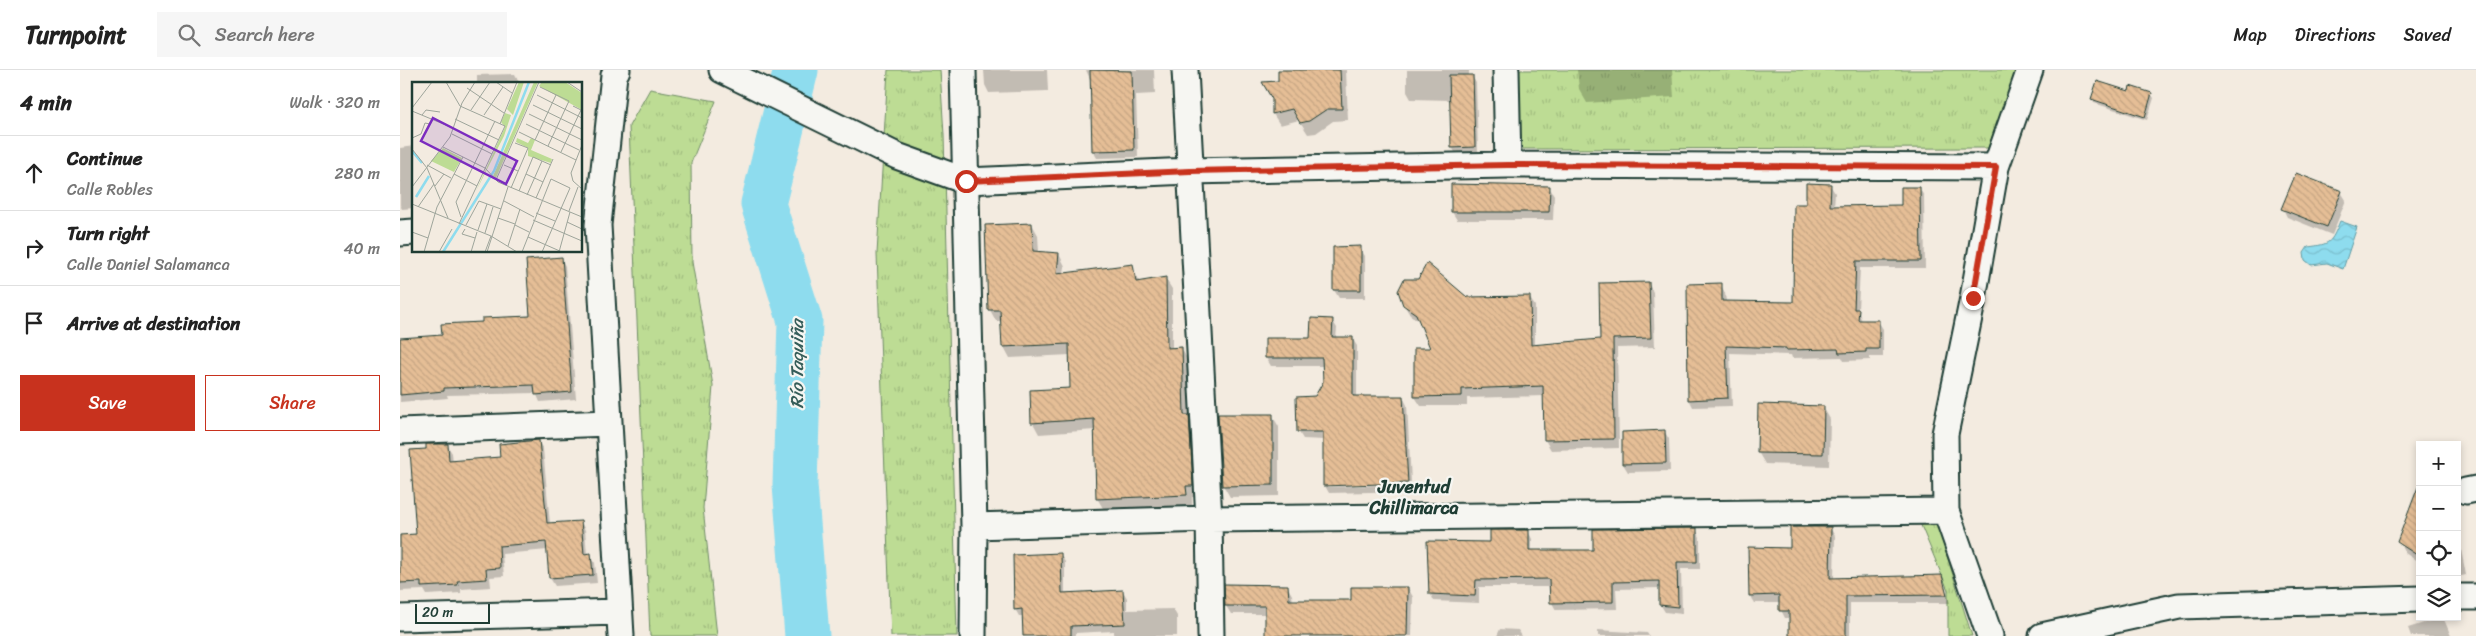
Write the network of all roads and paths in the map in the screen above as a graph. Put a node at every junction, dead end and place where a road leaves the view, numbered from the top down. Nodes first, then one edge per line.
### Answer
1 (617, 70) edge
2 (722, 70) edge
3 (963, 70) edge
4 (1185, 70) edge
5 (1506, 70) edge
6 (2030, 70) edge
7 (1508, 165) junction
8 (1996, 167) junction
9 (1190, 171) junction
10 (966, 181) junction
11 (590, 225) edge
12 (609, 423) junction
13 (400, 431) edge
14 (1946, 511) junction
15 (1209, 519) junction
16 (974, 526) junction
17 (2461, 597) edge
18 (2476, 597) edge
19 (2416, 598) edge
20 (619, 612) junction
21 (400, 618) edge
22 (621, 636) edge
23 (973, 636) edge
24 (1211, 636) edge
25 (1990, 636) edge
26 (2042, 636) edge

1 - 11 street
2 - 10 street
3 - 10 street
4 - 9 street
5 - 7 street
6 - 8 street
7 - 8 street
7 - 9 street
8 - 14 street
9 - 10 street
9 - 15 street
10 - 16 street
11 - 12 street
12 - 13 street
12 - 20 street
14 - 15 street
14 - 25 street
15 - 16 street
15 - 24 street
16 - 23 street
17 - 18 street
19 - 26 street
20 - 21 street
20 - 22 street

